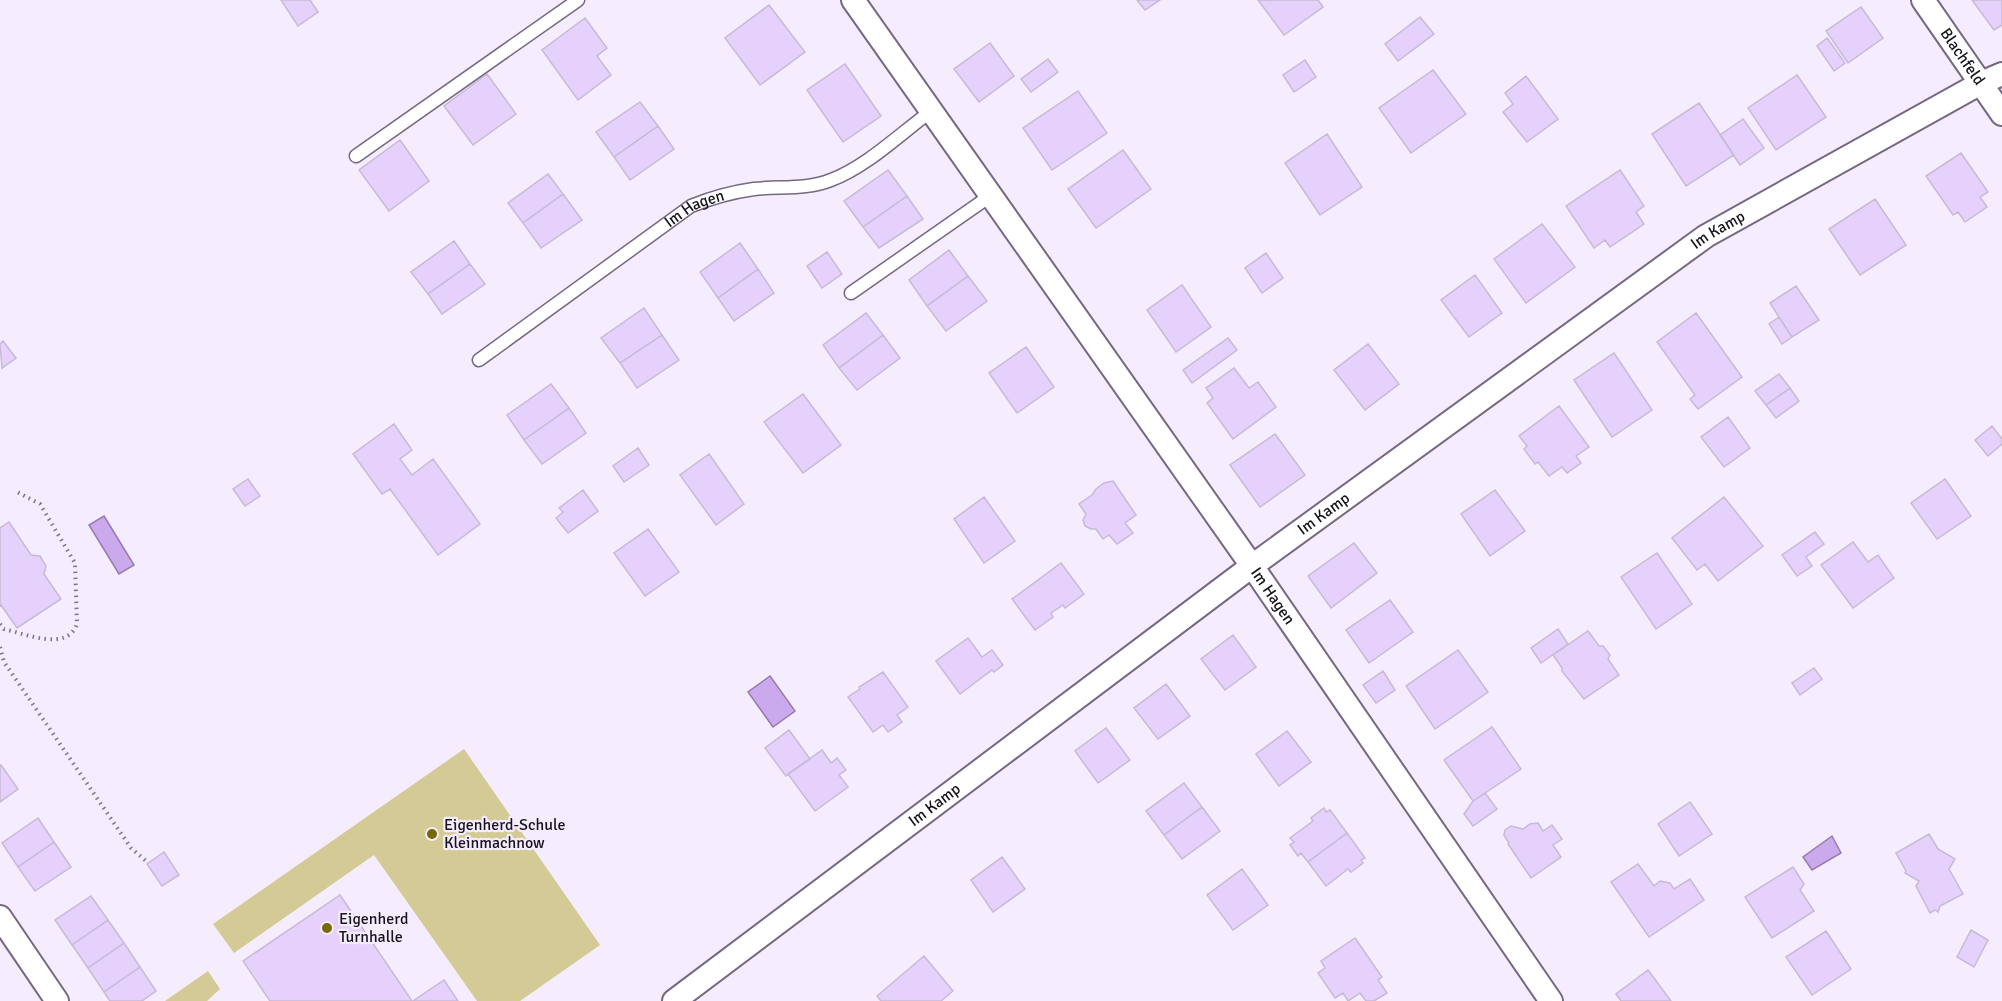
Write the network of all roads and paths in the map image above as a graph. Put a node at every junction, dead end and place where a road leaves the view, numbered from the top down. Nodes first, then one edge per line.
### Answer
1 (578, 0) edge
2 (853, 0) edge
3 (1923, 0) edge
4 (2002, 74) edge
5 (1981, 83) junction
6 (930, 112) junction
7 (2002, 114) edge
8 (356, 156) dead end
9 (990, 196) junction
10 (851, 293) dead end
11 (479, 360) dead end
12 (17, 492) dead end
13 (1252, 566) junction
14 (0, 624) edge
15 (0, 647) edge
16 (146, 861) dead end
17 (0, 917) edge
18 (7, 942) edge
19 (57, 1001) edge
20 (674, 1001) edge
21 (1551, 1001) edge

1 - 8 lane
2 - 6 street, Im Hagen
3 - 5 street, Blachfeld
4 - 5 street, Im Kamp
5 - 7 street, Blachfeld
5 - 13 street, Im Kamp
6 - 9 street, Im Hagen
6 - 11 lane, Im Hagen
9 - 10 lane
9 - 13 street, Im Hagen
12 - 14 path
13 - 20 street, Im Kamp
13 - 21 street, Im Hagen
15 - 16 path
17 - 18 street
18 - 19 street

